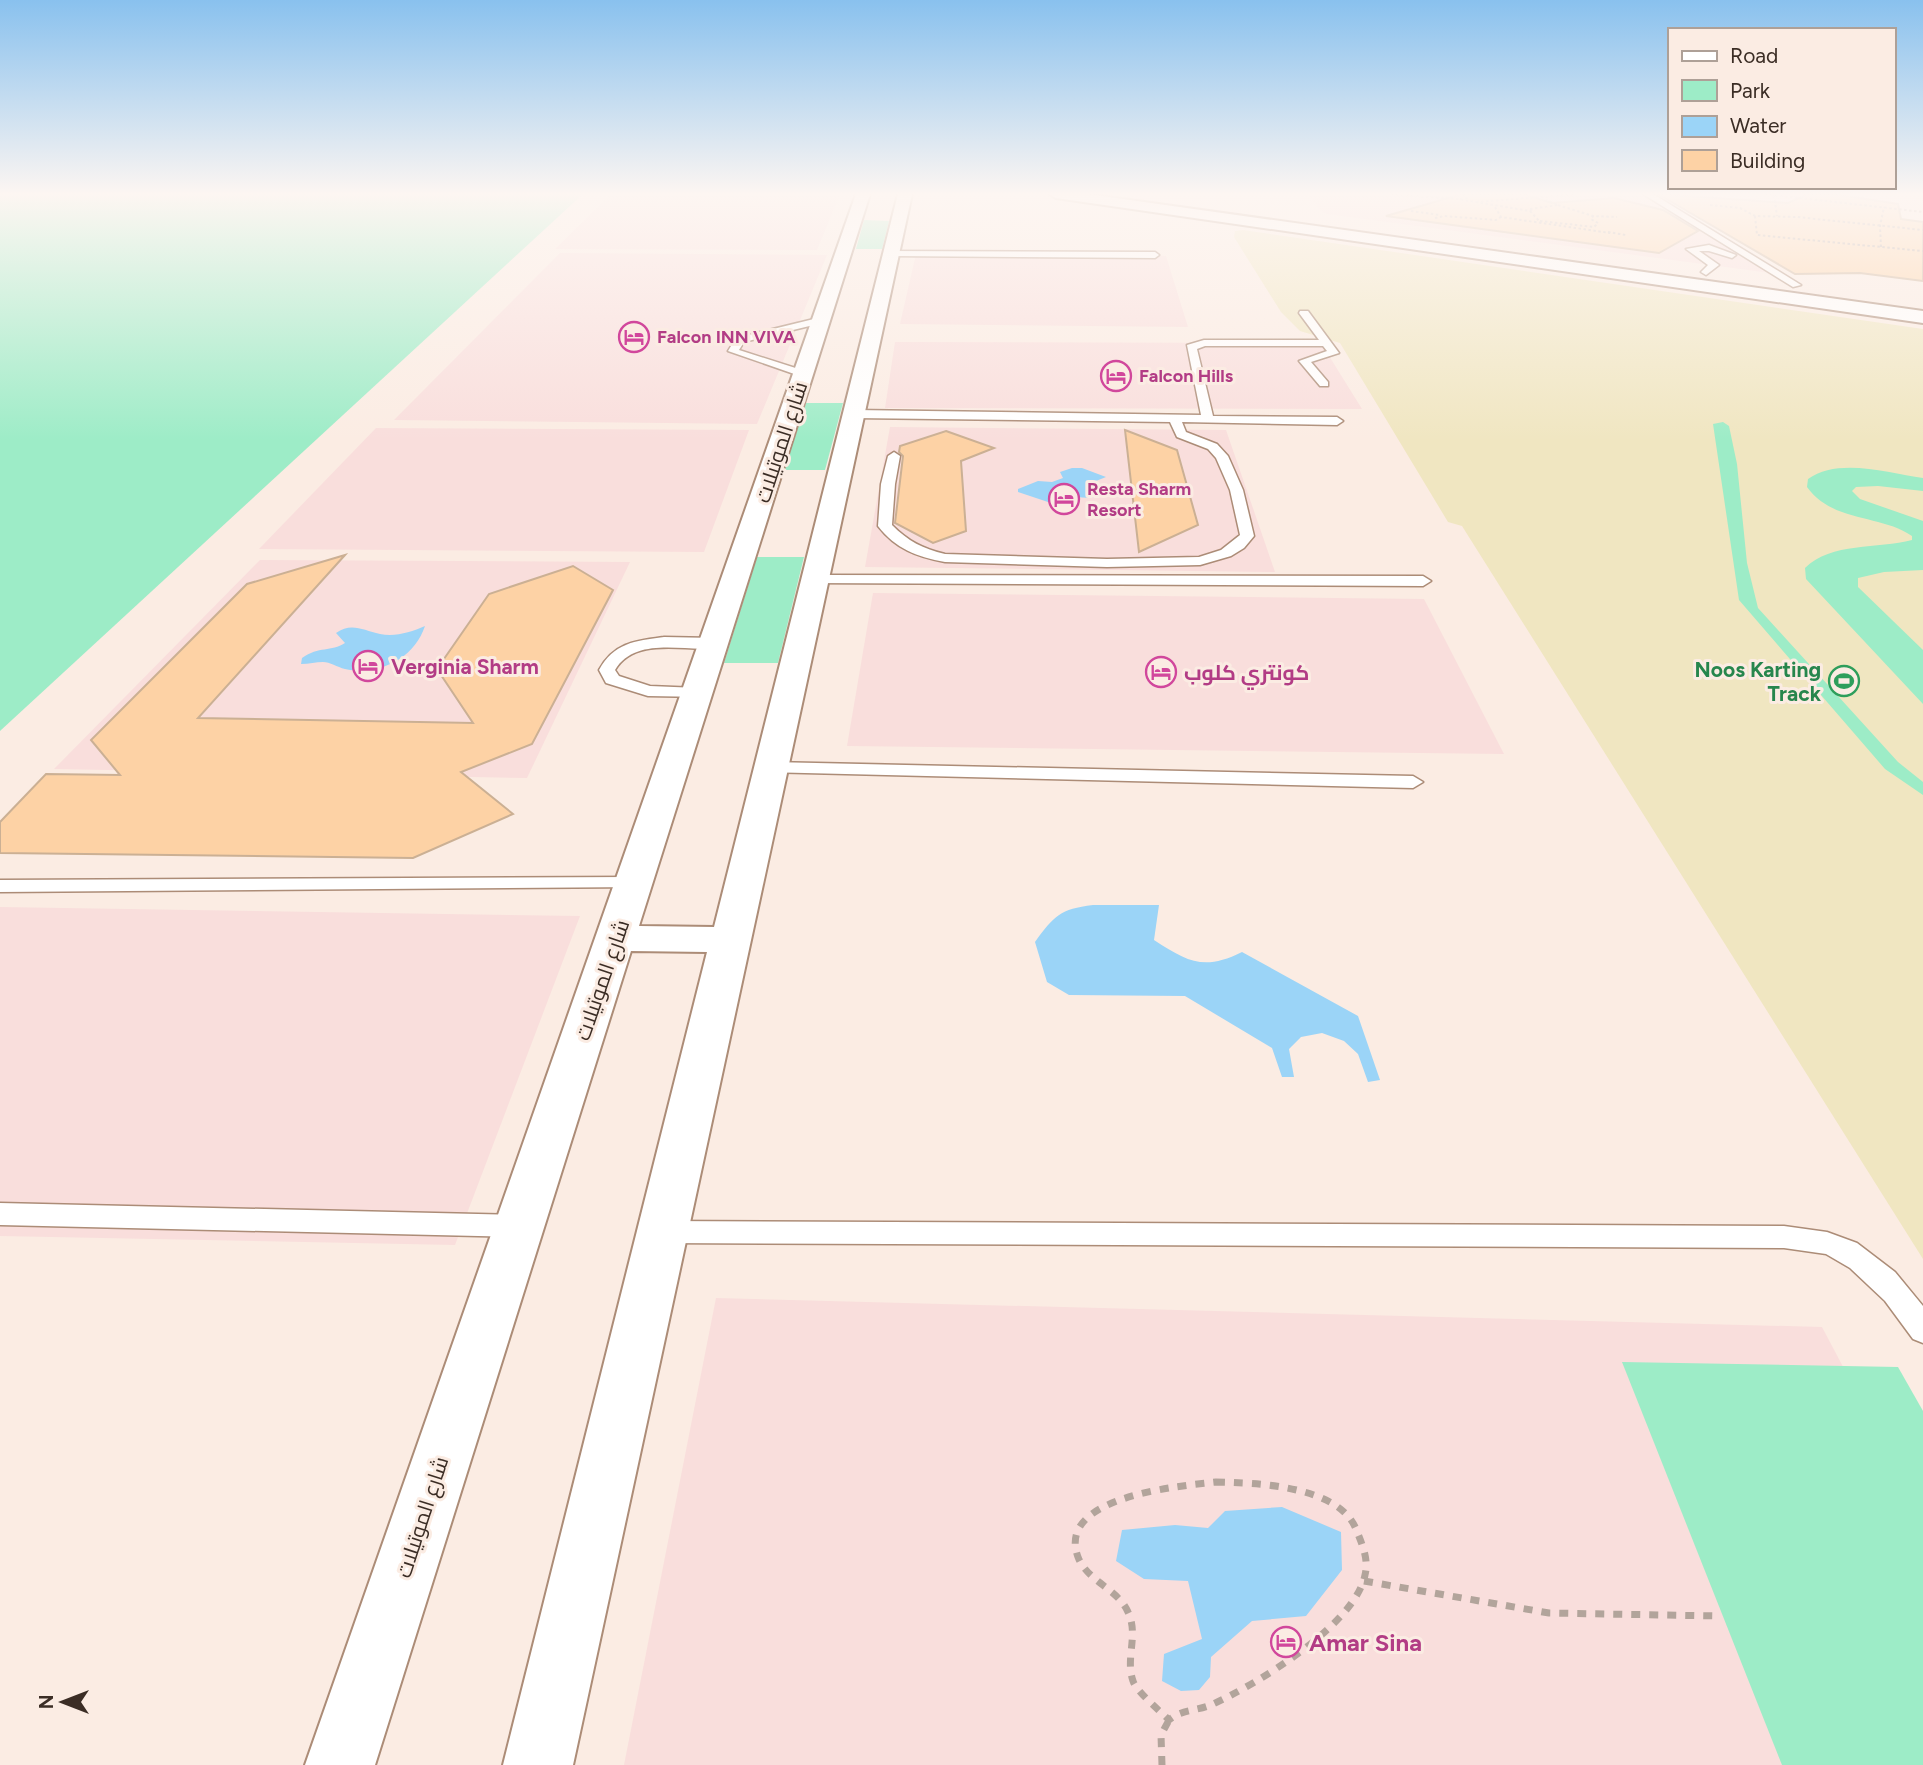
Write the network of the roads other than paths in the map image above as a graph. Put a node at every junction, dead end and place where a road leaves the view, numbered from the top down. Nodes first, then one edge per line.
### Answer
1 (847, 276) edge
2 (873, 276) edge
3 (1637, 276) edge
4 (1736, 276) edge
5 (1761, 276) edge
6 (1782, 276) edge
7 (1768, 281) junction
8 (1796, 285) junction
9 (1923, 303) edge
10 (1304, 313) dead end
11 (1923, 317) edge
12 (822, 320) junction
13 (1326, 343) junction
14 (804, 374) junction
15 (1324, 384) dead end
16 (854, 414) junction
17 (1175, 419) junction
18 (1208, 419) junction
19 (1337, 421) dead end
20 (894, 456) dead end
21 (815, 580) junction
22 (1423, 581) dead end
23 (715, 643) junction
24 (698, 693) junction
25 (771, 768) junction
26 (1413, 782) dead end
27 (634, 883) junction
28 (0, 886) edge
29 (615, 939) junction
30 (731, 940) junction
31 (0, 1214) edge
32 (519, 1227) junction
33 (662, 1233) junction
34 (1923, 1331) edge
35 (340, 1765) edge
36 (538, 1765) edge

1 - 12 street, شارع الموتيلات
2 - 16 street
3 - 11 street
4 - 7 street
5 - 7 lane
6 - 8 lane
7 - 8 street
8 - 9 street
10 - 13 lane
12 - 14 street, شارع الموتيلات
12 - 14 lane
13 - 15 lane
13 - 18 lane
14 - 23 street, شارع الموتيلات
16 - 17 lane
16 - 21 street
17 - 18 lane
17 - 20 lane
18 - 19 lane
21 - 22 lane
21 - 25 street
23 - 24 street, شارع الموتيلات
23 - 24 lane
24 - 27 street, شارع الموتيلات
25 - 26 lane
25 - 30 street
27 - 28 lane
27 - 29 street, شارع الموتيلات
29 - 30 street
29 - 32 street, شارع الموتيلات
30 - 33 street
31 - 32 lane
32 - 35 street, شارع الموتيلات
33 - 34 lane
33 - 36 street

